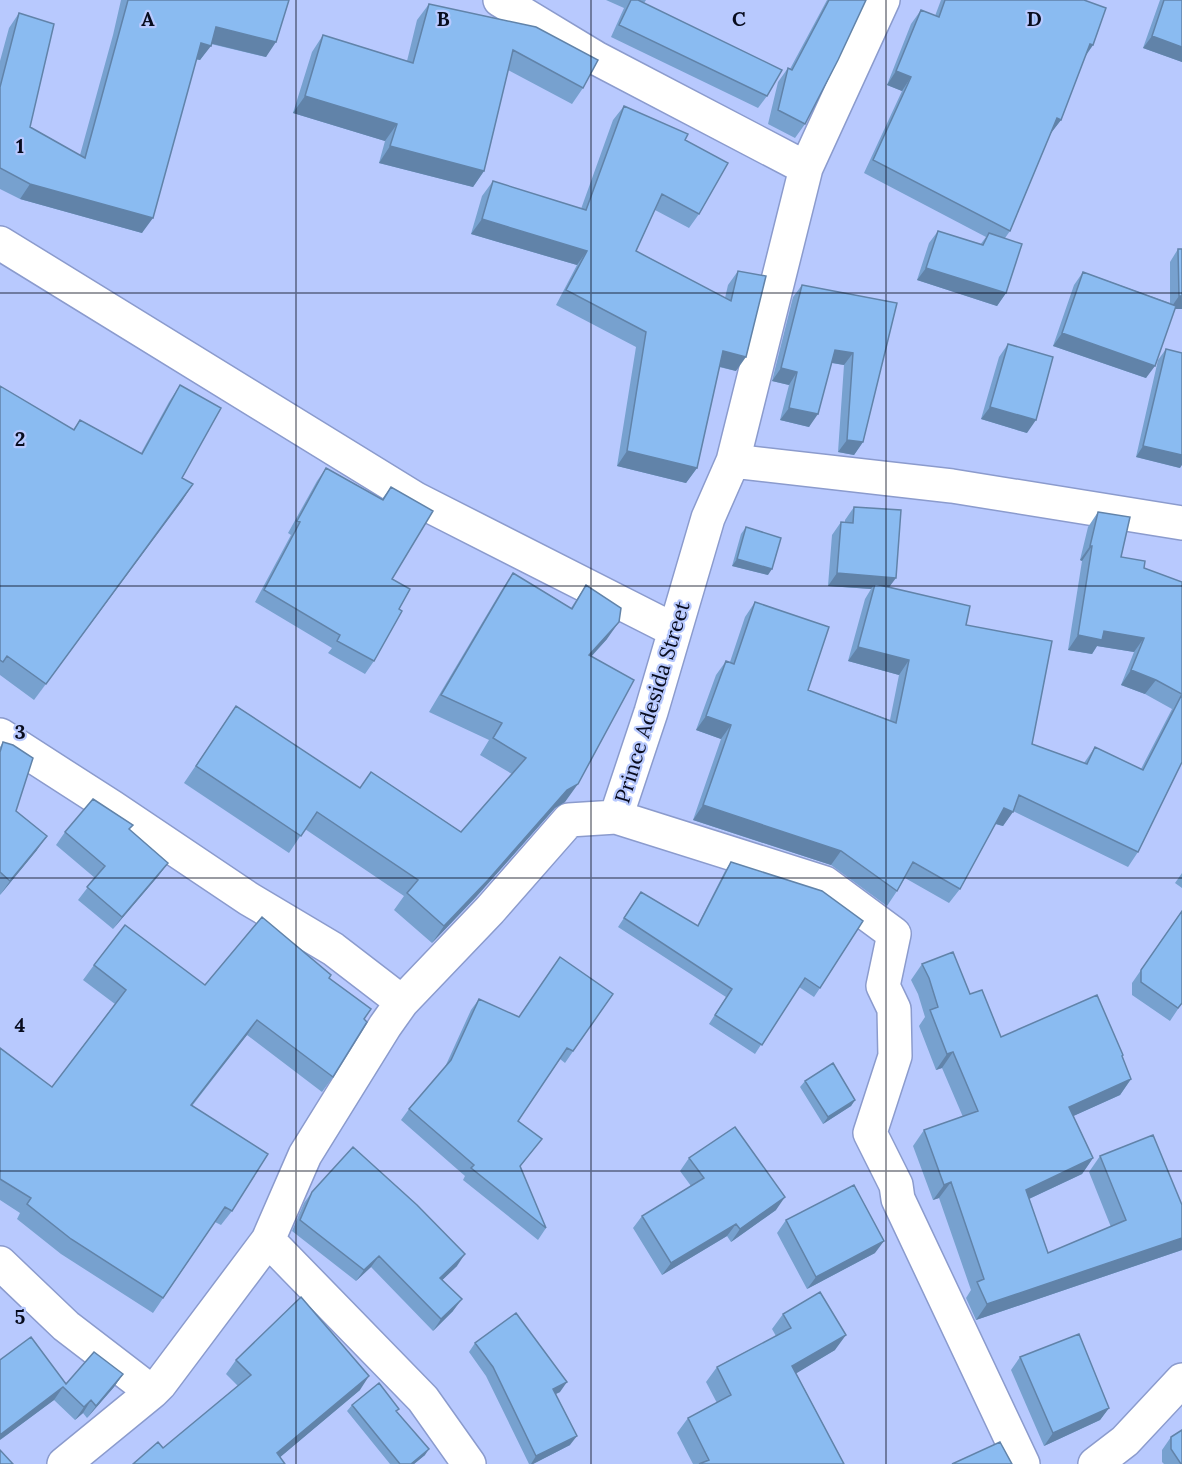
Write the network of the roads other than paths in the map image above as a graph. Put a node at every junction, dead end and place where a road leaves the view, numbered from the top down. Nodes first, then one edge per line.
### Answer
1 (500, 0) edge
2 (883, 0) edge
3 (806, 168) junction
4 (0, 243) edge
5 (733, 461) junction
6 (1182, 523) edge
7 (674, 630) junction
8 (0, 735) edge
9 (616, 817) junction
10 (402, 1002) junction
11 (268, 1240) junction
12 (0, 1263) edge
13 (1182, 1380) edge
14 (152, 1392) junction
15 (64, 1464) edge
16 (470, 1464) edge
17 (1023, 1464) edge
18 (1095, 1464) edge

1 - 3 street
2 - 3 street, Prince Adesida Street
3 - 5 street, Prince Adesida Street
4 - 7 street
5 - 6 street
5 - 7 street, Prince Adesida Street
7 - 9 street, Prince Adesida Street
8 - 10 street
9 - 10 street, Prince Adesida Street
9 - 17 street
10 - 11 street, Prince Adesida Street
11 - 14 street, Prince Adesida Street
11 - 16 street
12 - 14 street
13 - 18 street
14 - 15 street, Prince Adesida Street

